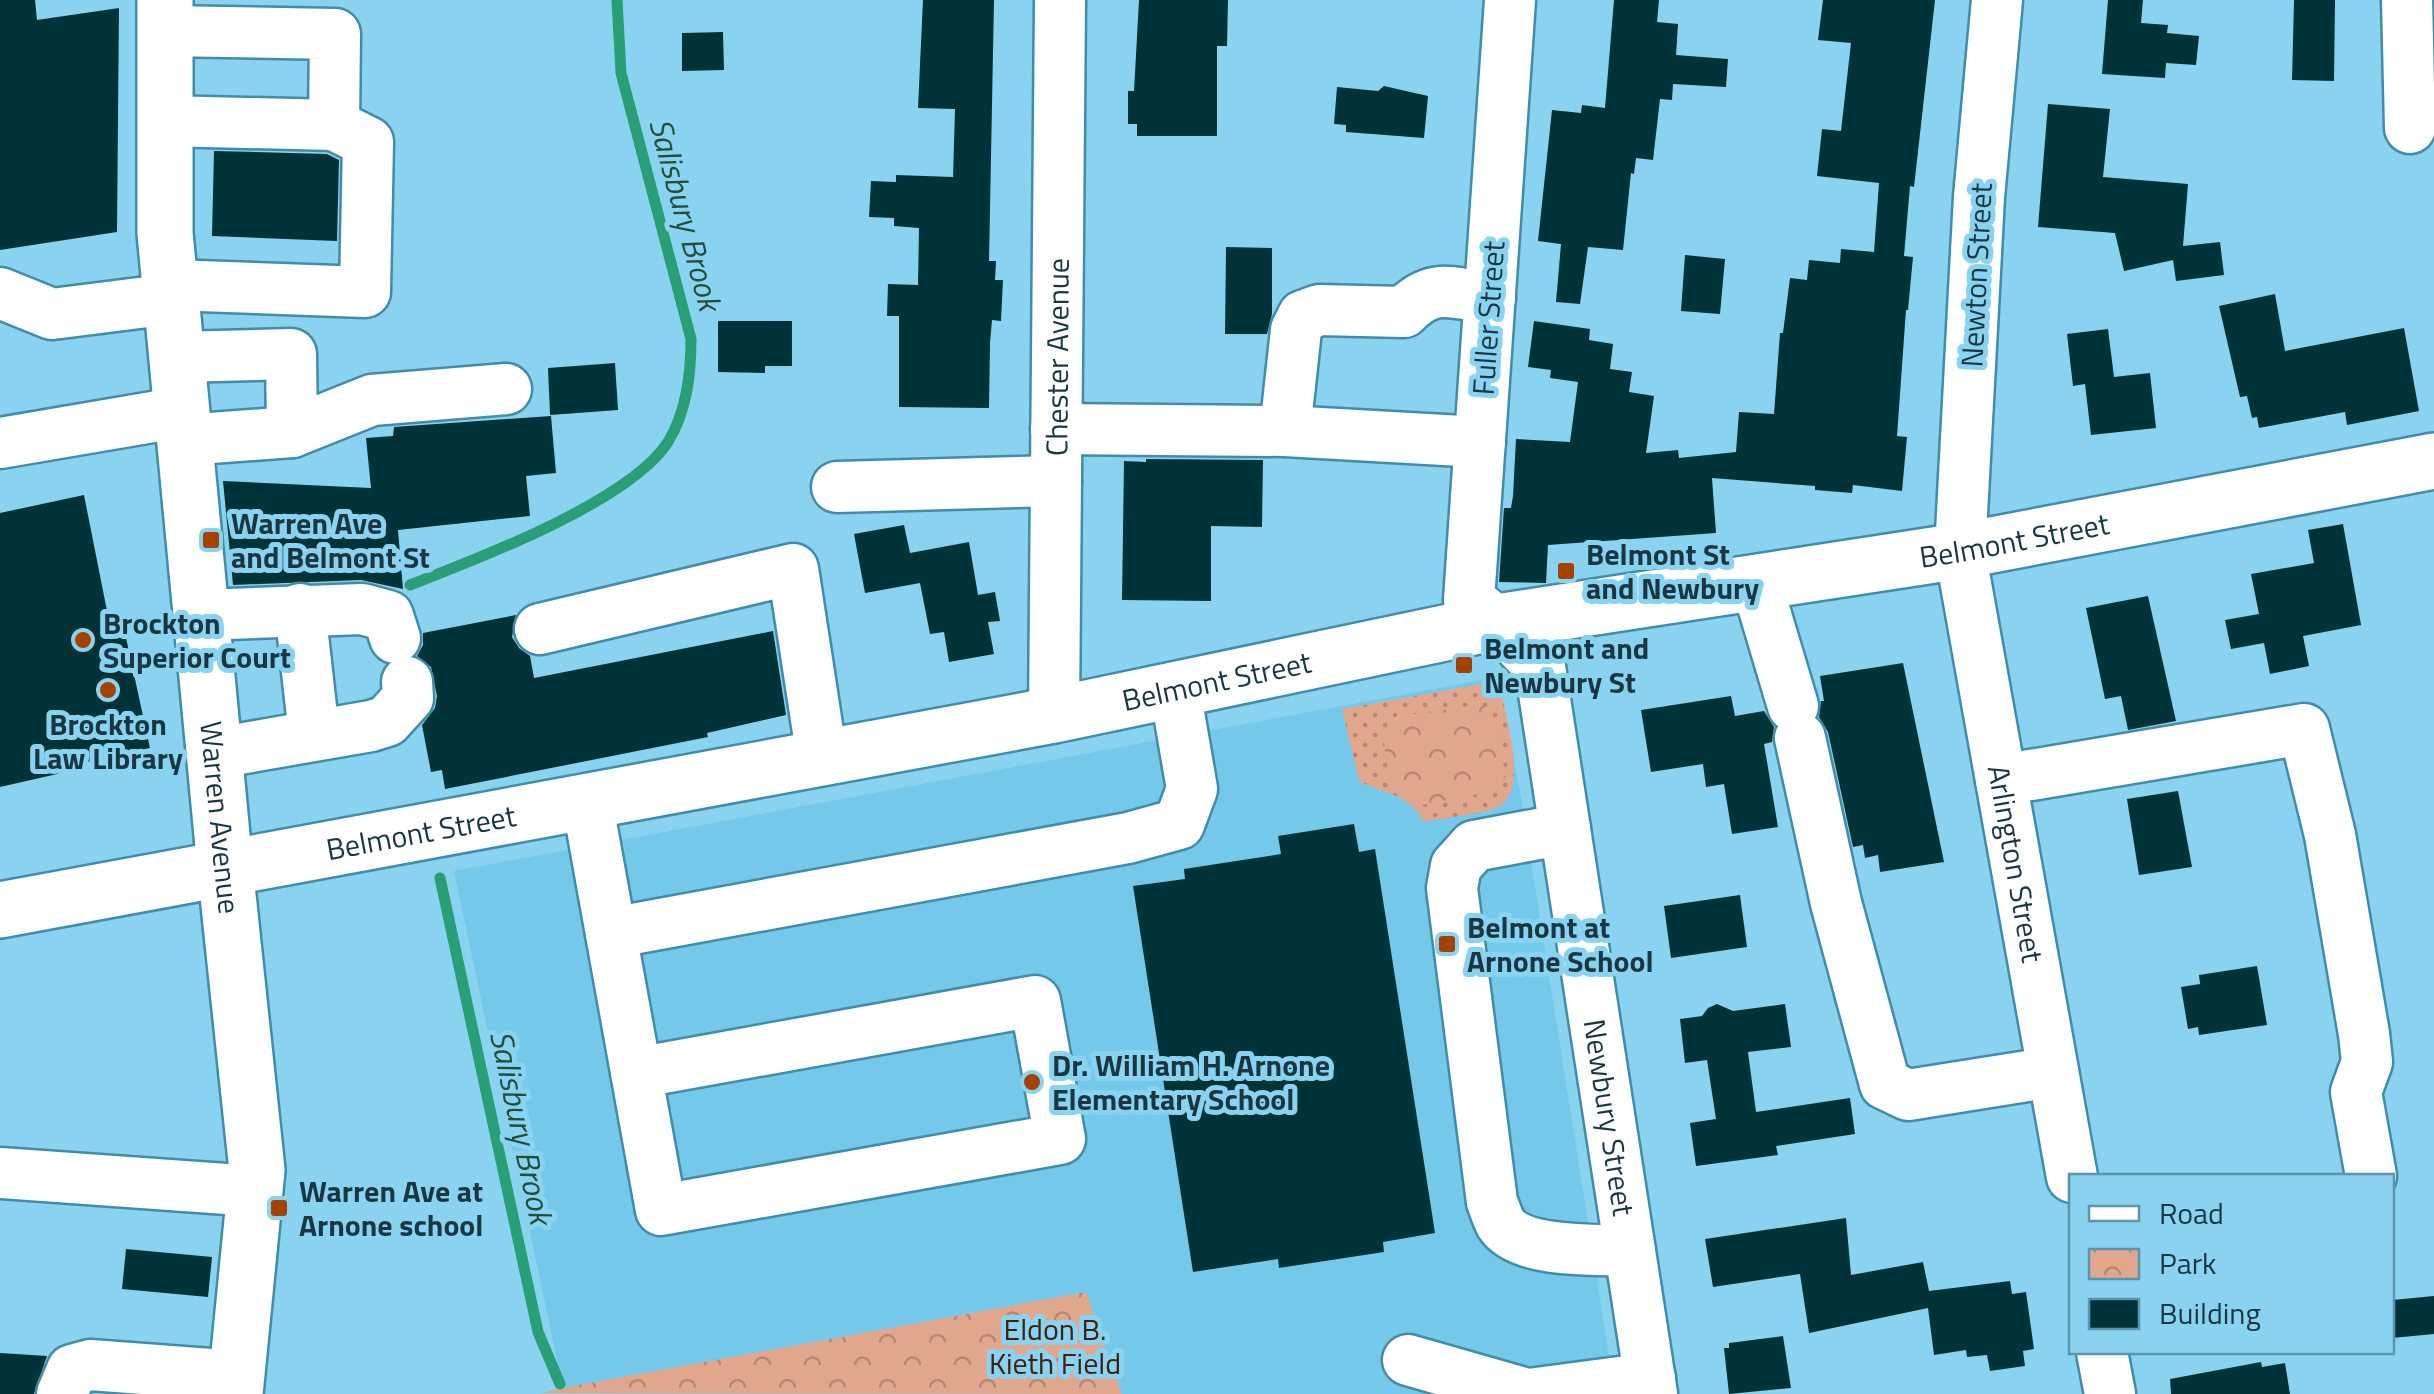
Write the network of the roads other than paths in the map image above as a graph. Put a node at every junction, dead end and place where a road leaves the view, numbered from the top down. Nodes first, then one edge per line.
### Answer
1 (1060, 0) edge
2 (1510, 0) edge
3 (1997, 0) edge
4 (2407, 0) edge
5 (165, 16) edge
6 (165, 122) junction
7 (334, 125) junction
8 (2410, 128) dead end
9 (170, 292) junction
10 (0, 293) edge
11 (1490, 298) junction
12 (177, 357) junction
13 (506, 389) dead end
14 (183, 426) junction
15 (1056, 429) junction
16 (1285, 431) junction
17 (292, 432) junction
18 (1480, 442) junction
19 (0, 443) edge
20 (2434, 461) edge
21 (1056, 481) junction
22 (836, 487) dead end
23 (1960, 550) junction
24 (1756, 582) junction
25 (300, 610) junction
26 (202, 615) junction
27 (1497, 622) junction
28 (540, 629) dead end
29 (1175, 690) junction
30 (1054, 716) junction
31 (314, 734) junction
32 (216, 752) junction
33 (822, 758) junction
34 (2001, 780) junction
35 (587, 801) junction
36 (1566, 829) junction
37 (225, 867) junction
38 (0, 910) edge
39 (611, 933) junction
40 (636, 1072) junction
41 (2053, 1072) junction
42 (0, 1173) edge
43 (2071, 1174) edge
44 (2371, 1174) edge
45 (256, 1191) junction
46 (1630, 1250) junction
47 (2102, 1354) edge
48 (1408, 1360) dead end
49 (236, 1385) edge
50 (1651, 1386) edge
51 (62, 1394) edge
52 (1528, 1394) edge
53 (2110, 1394) edge

1 - 15 street, Chester Avenue
2 - 11 street, Fuller Street
3 - 23 street, Newton Street
4 - 8 street
5 - 6 main road, Warren Avenue
5 - 7 street
6 - 7 street
6 - 9 main road, Warren Avenue
7 - 9 street
9 - 10 street
9 - 12 main road, Warren Avenue
11 - 16 street
11 - 18 street, Fuller Street
12 - 14 main road, Warren Avenue
12 - 17 street
13 - 17 street
14 - 17 street
14 - 19 street
14 - 26 main road, Warren Avenue
15 - 16 street
15 - 21 street, Chester Avenue
16 - 18 street
18 - 27 street, Fuller Street
20 - 23 main road, Belmont Street
21 - 22 street
21 - 30 street, Chester Avenue
23 - 24 main road, Belmont Street
23 - 34 street, Arlington Street
24 - 27 main road, Belmont Street
24 - 41 street
25 - 26 street
25 - 31 street
25 - 31 street
26 - 32 main road, Warren Avenue
27 - 29 main road, Belmont Street
27 - 36 street, Newbury Street
28 - 33 street
29 - 30 main road, Belmont Street
29 - 39 street
30 - 33 main road, Belmont Street
31 - 32 street
32 - 37 main road, Warren Avenue
33 - 35 main road, Belmont Street
34 - 41 street, Arlington Street
34 - 44 street
35 - 37 main road, Belmont Street
35 - 39 street
36 - 46 street, Newbury Street
36 - 46 street
37 - 38 main road, Belmont Street
37 - 45 main road, Warren Avenue
39 - 40 street
40 - 40 street
41 - 43 street, Arlington Street
42 - 45 street
45 - 49 main road, Warren Avenue
46 - 50 street, Newbury Street
47 - 53 street
48 - 52 street
49 - 51 street
50 - 52 street

